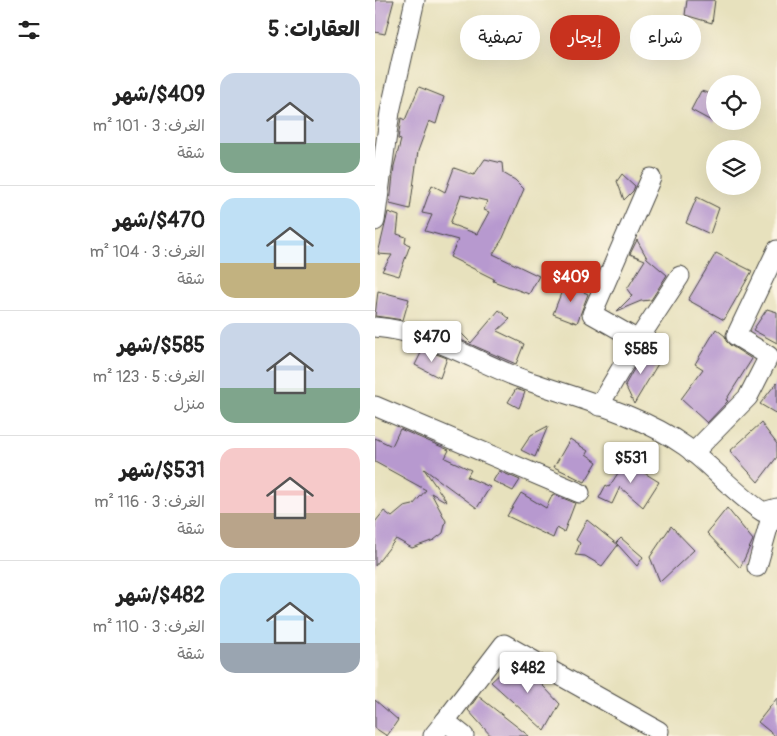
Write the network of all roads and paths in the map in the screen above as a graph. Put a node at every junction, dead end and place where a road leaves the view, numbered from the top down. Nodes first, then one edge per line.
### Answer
1 (415, 0) edge
2 (651, 178) dead end
3 (375, 221) edge
4 (777, 250) edge
5 (680, 276) dead end
6 (375, 327) edge
7 (638, 340) junction
8 (375, 406) edge
9 (599, 406) junction
10 (693, 453) junction
11 (580, 493) dead end
12 (775, 509) edge
13 (757, 567) dead end
14 (445, 721) junction
15 (659, 731) dead end
16 (433, 736) edge
17 (464, 736) edge

1 - 3 street
2 - 7 street
4 - 10 street
5 - 7 street
6 - 9 street
7 - 9 street
8 - 11 street
9 - 10 street
10 - 12 street
12 - 13 street
14 - 15 street
14 - 16 street
14 - 17 street

